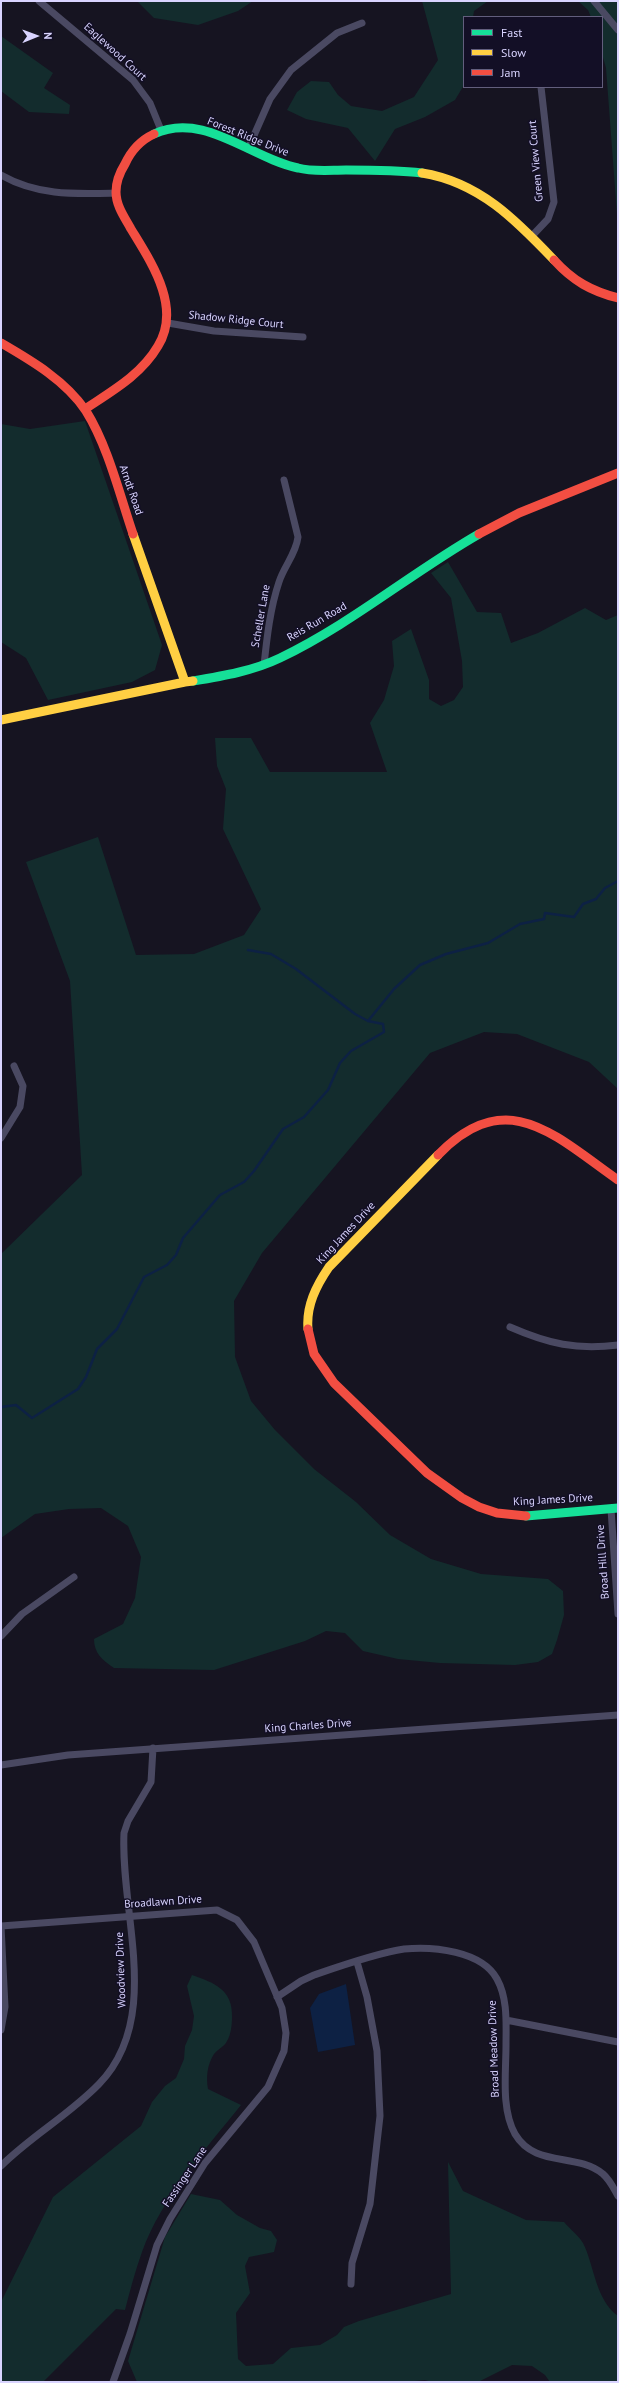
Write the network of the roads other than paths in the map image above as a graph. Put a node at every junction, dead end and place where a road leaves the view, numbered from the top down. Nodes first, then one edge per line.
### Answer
1 (40, 1) edge
2 (594, 1) edge
3 (362, 23) dead end
4 (618, 30) edge
5 (541, 88) edge
6 (161, 130) junction
7 (248, 149) junction
8 (1, 175) edge
9 (116, 193) junction
10 (531, 237) junction
11 (618, 298) edge
12 (168, 323) junction
13 (303, 337) dead end
14 (1, 343) edge
15 (85, 409) junction
16 (618, 473) edge
17 (284, 480) dead end
18 (264, 665) junction
19 (185, 682) junction
20 (1, 720) edge
21 (14, 1066) dead end
22 (1, 1138) edge
23 (618, 1180) edge
24 (510, 1327) dead end
25 (618, 1345) edge
26 (614, 1508) edge
27 (74, 1577) dead end
28 (618, 1614) edge
29 (1, 1636) edge
30 (618, 1714) edge
31 (153, 1748) junction
32 (1, 1762) edge
33 (1, 1765) edge
34 (129, 1915) junction
35 (1, 1926) edge
36 (357, 1962) junction
37 (277, 1997) junction
38 (506, 2020) junction
39 (1, 2030) edge
40 (618, 2042) edge
41 (1, 2166) edge
42 (618, 2196) edge
43 (351, 2284) dead end
44 (113, 2382) edge

1 - 6 street, Eaglewood Court
2 - 4 street
3 - 7 street
5 - 10 street, Green View Court
6 - 7 street, Forest Ridge Drive
6 - 9 street, Forest Ridge Drive
7 - 10 street, Forest Ridge Drive
8 - 9 street
9 - 12 street
10 - 11 street
12 - 13 street, Shadow Ridge Court
12 - 15 street
14 - 15 street, Arndt Road
15 - 19 street, Arndt Road
16 - 18 street, Reis Run Road
17 - 18 street, Scheller Lane
18 - 19 street, Reis Run Road
19 - 20 street, Reis Run Road
21 - 22 street
23 - 26 street, King James Drive
24 - 25 street
26 - 28 street, Broad Hill Drive
27 - 29 street
30 - 31 street, King Charles Drive
31 - 33 street, King Charles Drive
31 - 34 street, Woodview Drive
32 - 33 street
34 - 35 street, Broadlawn Drive
34 - 37 street, Broadlawn Drive
34 - 41 street, Woodview Drive
35 - 39 street
36 - 37 street, Broad Meadow Drive
36 - 38 street, Broad Meadow Drive
36 - 43 street
37 - 44 street, Fassinger Lane
38 - 40 street
38 - 42 street, Broad Meadow Drive

